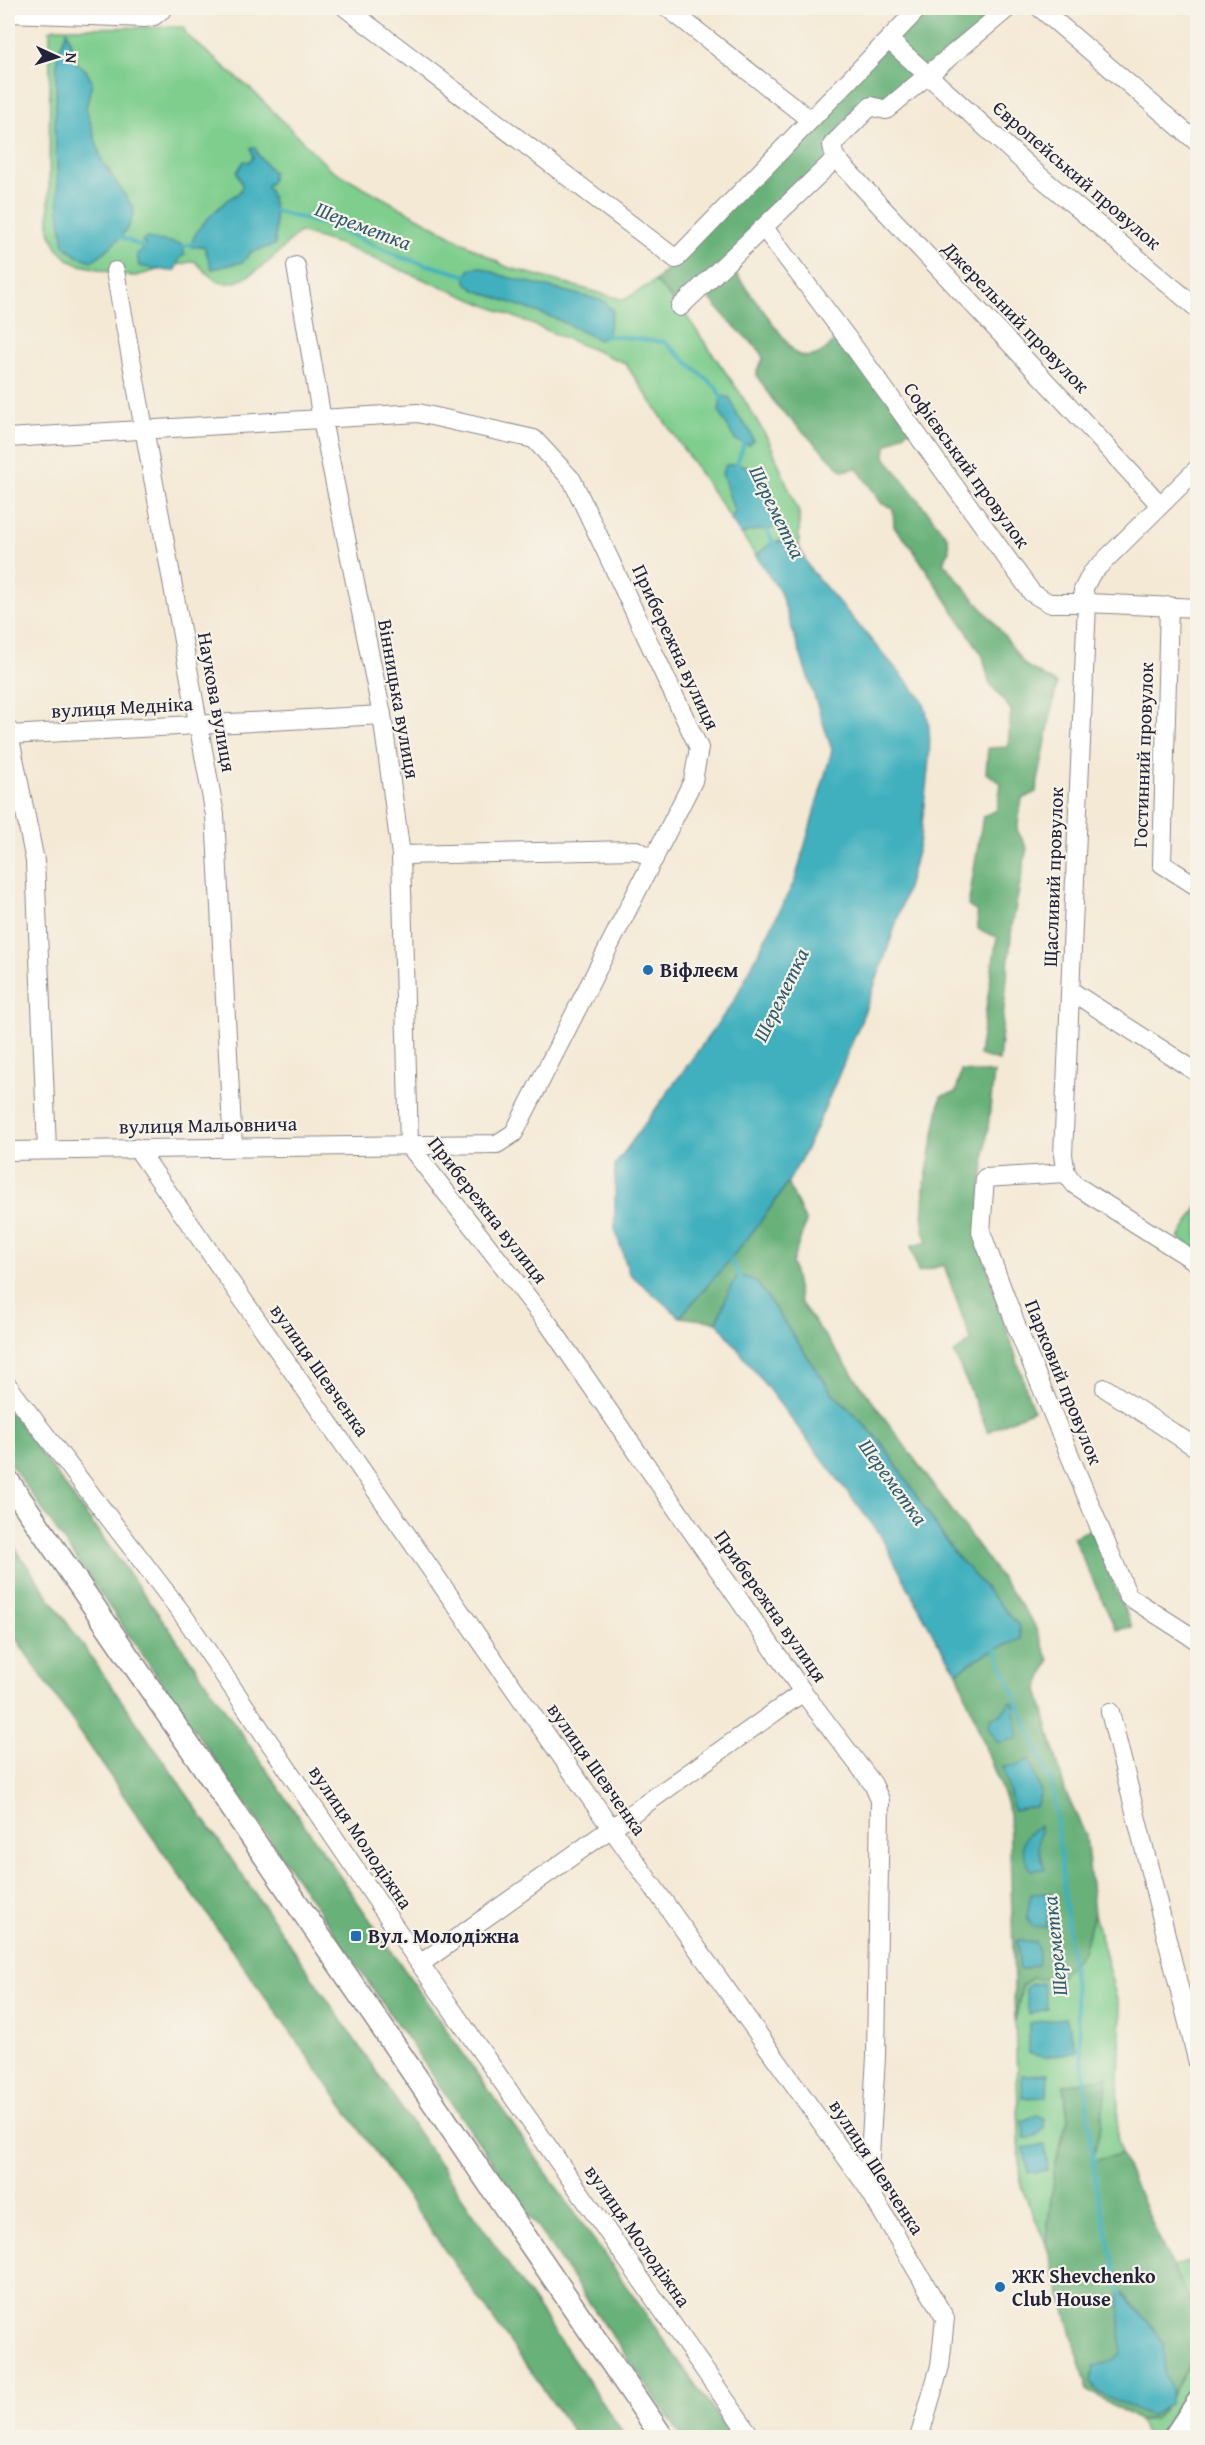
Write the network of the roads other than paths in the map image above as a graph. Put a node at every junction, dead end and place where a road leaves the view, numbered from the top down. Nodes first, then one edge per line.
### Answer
1 (164, 8) edge
2 (346, 8) edge
3 (668, 8) edge
4 (919, 8) edge
5 (1008, 8) edge
6 (1040, 8) edge
7 (8, 13) edge
8 (889, 40) junction
9 (927, 75) junction
10 (809, 119) junction
11 (1197, 144) edge
12 (837, 159) dead end
13 (764, 228) junction
14 (296, 266) dead end
15 (115, 271) dead end
16 (680, 307) dead end
17 (1197, 309) edge
18 (322, 420) junction
19 (145, 430) junction
20 (8, 438) edge
21 (1197, 468) edge
22 (1160, 506) junction
23 (1088, 603) junction
24 (1169, 606) junction
25 (1197, 608) edge
26 (382, 715) junction
27 (198, 725) junction
28 (8, 733) edge
29 (401, 855) junction
30 (654, 859) junction
31 (1197, 887) edge
32 (1071, 991) junction
33 (1197, 1073) edge
34 (409, 1145) junction
35 (233, 1147) junction
36 (137, 1148) junction
37 (46, 1149) junction
38 (8, 1151) edge
39 (1066, 1173) junction
40 (1197, 1263) edge
41 (8, 1386) edge
42 (1105, 1388) dead end
43 (1197, 1449) edge
44 (8, 1481) edge
45 (1197, 1641) edge
46 (803, 1692) junction
47 (1110, 1712) dead end
48 (612, 1829) junction
49 (420, 1964) junction
50 (1197, 2063) edge
51 (868, 2187) junction
52 (1197, 2402) edge
53 (663, 2438) edge
54 (752, 2438) edge
55 (918, 2438) edge
56 (1174, 2438) edge

1 - 7 street
2 - 10 street
3 - 10 street
4 - 8 street
5 - 9 street
6 - 11 street
8 - 9 street, Європейський провулок
8 - 10 street
9 - 13 street
9 - 17 street, Європейський провулок
12 - 22 street, Джерельний провулок
13 - 16 street
13 - 23 street, Софієвський провулок
14 - 18 street, Вінницька вулиця
15 - 19 street, Наукова вулиця
18 - 19 street, Прибережна вулиця
18 - 26 street, Вінницька вулиця
18 - 30 street, Прибережна вулиця
19 - 20 street, Прибережна вулиця
19 - 27 street, Наукова вулиця
21 - 22 street, Щасливий провулок
22 - 23 street, Щасливий провулок
23 - 24 street, Софієвський провулок
23 - 32 street, Щасливий провулок
24 - 25 street, Софієвський провулок
24 - 31 street, Гостинний провулок
26 - 27 street, вулиця Медніка
26 - 29 street, Вінницька вулиця
27 - 28 street, вулиця Медніка
27 - 35 street, Наукова вулиця
28 - 37 street
29 - 30 street
29 - 34 street, Вінницька вулиця
30 - 34 street, Прибережна вулиця
32 - 33 street
32 - 39 street, Щасливий провулок
34 - 35 street, вулиця Мальовнича
34 - 46 street, Прибережна вулиця
35 - 36 street, вулиця Мальовнича
36 - 37 street, вулиця Мальовнича
36 - 48 street, вулиця Шевченка
37 - 38 street, вулиця Мальовнича
39 - 40 street
39 - 45 street, Парковий провулок
41 - 49 street, вулиця Молодіжна
42 - 43 street
44 - 53 main road
46 - 48 street
46 - 51 street, Прибережна вулиця
47 - 50 street
48 - 49 street
48 - 51 street, вулиця Шевченка
49 - 54 street, вулиця Молодіжна
51 - 55 street, вулиця Шевченка
52 - 56 main road

